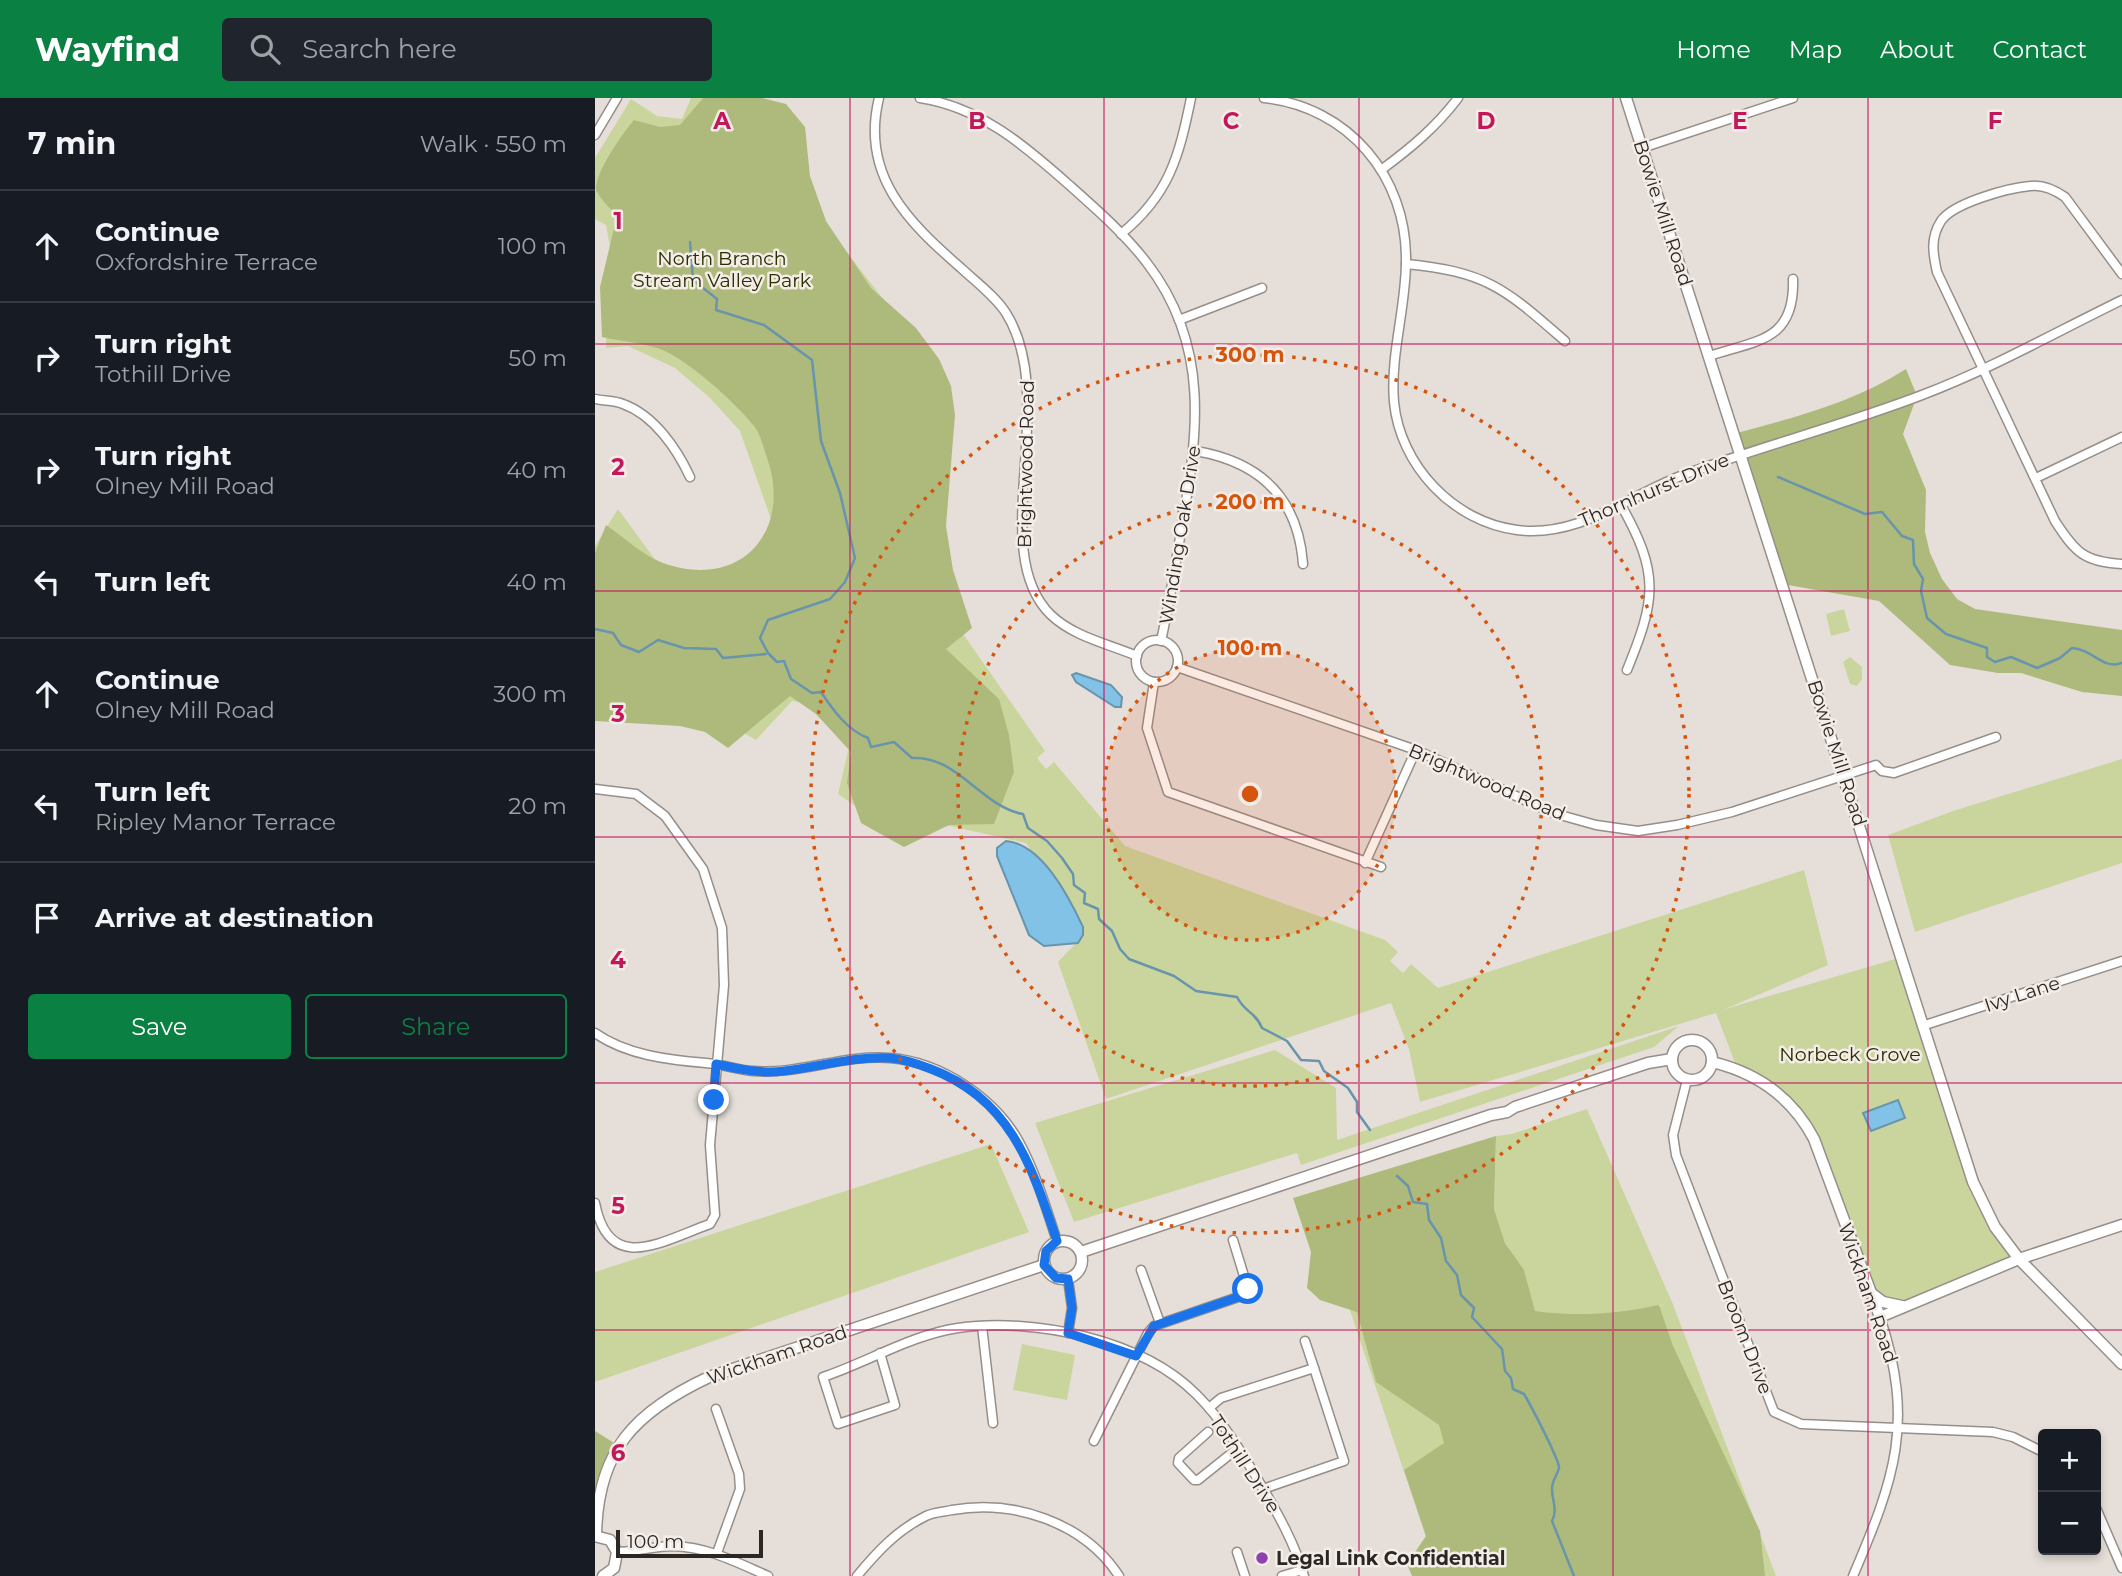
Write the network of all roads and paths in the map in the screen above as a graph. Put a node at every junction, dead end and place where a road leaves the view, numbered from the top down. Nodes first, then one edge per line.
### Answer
1 (617, 98) edge
2 (879, 98) edge
3 (920, 98) edge
4 (1191, 98) edge
5 (1263, 98) edge
6 (1458, 98) edge
7 (1626, 98) edge
8 (1788, 99) edge
9 (1293, 101) edge
10 (595, 135) edge
11 (1642, 148) junction
12 (1381, 170) junction
13 (1121, 234) junction
14 (1406, 264) junction
15 (2122, 274) edge
16 (1793, 279) dead end
17 (1262, 288) dead end
18 (2122, 299) edge
19 (1179, 320) junction
20 (1565, 341) dead end
21 (1709, 356) junction
22 (1984, 367) junction
23 (595, 400) edge
24 (2122, 437) edge
25 (1196, 451) junction
26 (1739, 454) junction
27 (690, 477) dead end
28 (2036, 478) junction
29 (1621, 505) junction
30 (1303, 564) dead end
31 (2122, 564) edge
32 (1161, 641) junction
33 (1137, 656) junction
34 (1177, 667) junction
35 (1627, 670) dead end
36 (1154, 682) junction
37 (1996, 737) dead end
38 (1416, 750) junction
39 (1843, 776) junction
40 (595, 789) edge
41 (1365, 863) junction
42 (1381, 867) dead end
43 (2122, 961) edge
44 (1922, 1026) junction
45 (595, 1033) edge
46 (1672, 1059) junction
47 (1712, 1062) junction
48 (716, 1064) junction
49 (1687, 1080) junction
50 (595, 1203) edge
51 (2122, 1224) edge
52 (1233, 1240) dead end
53 (1057, 1241) junction
54 (1081, 1252) junction
55 (2019, 1259) junction
56 (1044, 1265) junction
57 (1141, 1270) dead end
58 (1068, 1279) junction
59 (1871, 1293) junction
60 (1906, 1306) junction
61 (1879, 1317) junction
62 (1160, 1323) junction
63 (982, 1326) junction
64 (1068, 1333) junction
65 (1305, 1341) dead end
66 (880, 1353) junction
67 (1136, 1356) junction
68 (2122, 1364) edge
69 (1314, 1368) junction
70 (1209, 1408) junction
71 (716, 1409) dead end
72 (993, 1423) dead end
73 (1899, 1426) junction
74 (1208, 1432) dead end
75 (1094, 1441) dead end
76 (1238, 1448) junction
77 (2038, 1450) edge
78 (1263, 1489) junction
79 (2101, 1520) edge
80 (596, 1536) edge
81 (617, 1552) junction
82 (1237, 1552) dead end
83 (717, 1553) junction
84 (2122, 1568) edge
85 (1303, 1573) edge
86 (603, 1576) edge
87 (768, 1576) edge
88 (857, 1576) edge
89 (1118, 1576) edge
90 (1245, 1576) edge
91 (1282, 1576) edge
92 (1853, 1576) edge

1 - 10 street
2 - 33 street, Brightwood Road
3 - 13 street, Winding Oak Drive
4 - 13 street
5 - 9 street, Thornhurst Drive
6 - 12 street
7 - 11 street, Bowie Mill Road
8 - 11 street
9 - 12 street, Thornhurst Drive
11 - 21 street, Bowie Mill Road
12 - 14 street, Thornhurst Drive
13 - 19 street, Winding Oak Drive
14 - 20 street
14 - 29 street, Thornhurst Drive
15 - 22 street
16 - 21 street
17 - 19 street
18 - 22 street, Thornhurst Drive
19 - 25 street, Winding Oak Drive
21 - 26 street, Bowie Mill Road
22 - 26 street, Thornhurst Drive
22 - 28 street
23 - 27 street
24 - 28 street
25 - 30 street
25 - 32 street, Winding Oak Drive
26 - 29 street, Thornhurst Drive
26 - 39 street, Bowie Mill Road
28 - 31 street
29 - 35 street
32 - 33 street
32 - 34 street
33 - 36 street
34 - 36 street
34 - 38 street, Brightwood Road
36 - 41 street
37 - 39 street, Brightwood Road
38 - 39 street, Brightwood Road
38 - 41 street
39 - 44 street, Bowie Mill Road
40 - 48 street
41 - 42 street
43 - 44 street, Ivy Lane
44 - 55 street, Bowie Mill Road
45 - 48 street
46 - 47 street
46 - 49 street
46 - 54 street
47 - 49 street
47 - 59 street, Wickham Road
48 - 50 street
48 - 53 street
49 - 73 street, Broom Drive
51 - 55 street
52 - 62 street
53 - 54 street
53 - 56 street
54 - 58 street
55 - 60 street
55 - 68 street, Bowie Mill Road
56 - 58 street
56 - 80 street, Wickham Road
57 - 62 street
58 - 64 street
59 - 60 street
59 - 61 street, Wickham Road
60 - 61 street
61 - 73 street, Wickham Road
62 - 67 street
63 - 64 street, Tothill Drive
63 - 66 street, Tothill Drive
63 - 72 street
64 - 67 street, Tothill Drive
65 - 69 street
66 - 66 street, Tothill Drive
67 - 70 street, Tothill Drive
67 - 75 street
69 - 70 street
69 - 78 street
70 - 76 street, Tothill Drive
71 - 83 street
73 - 77 street, Broom Drive
73 - 92 street, Wickham Road
74 - 76 street
76 - 78 street, Tothill Drive
78 - 85 street, Tothill Drive
79 - 84 street
80 - 81 street
81 - 83 street
81 - 86 street
82 - 90 street
83 - 87 street
85 - 91 street
88 - 89 street

